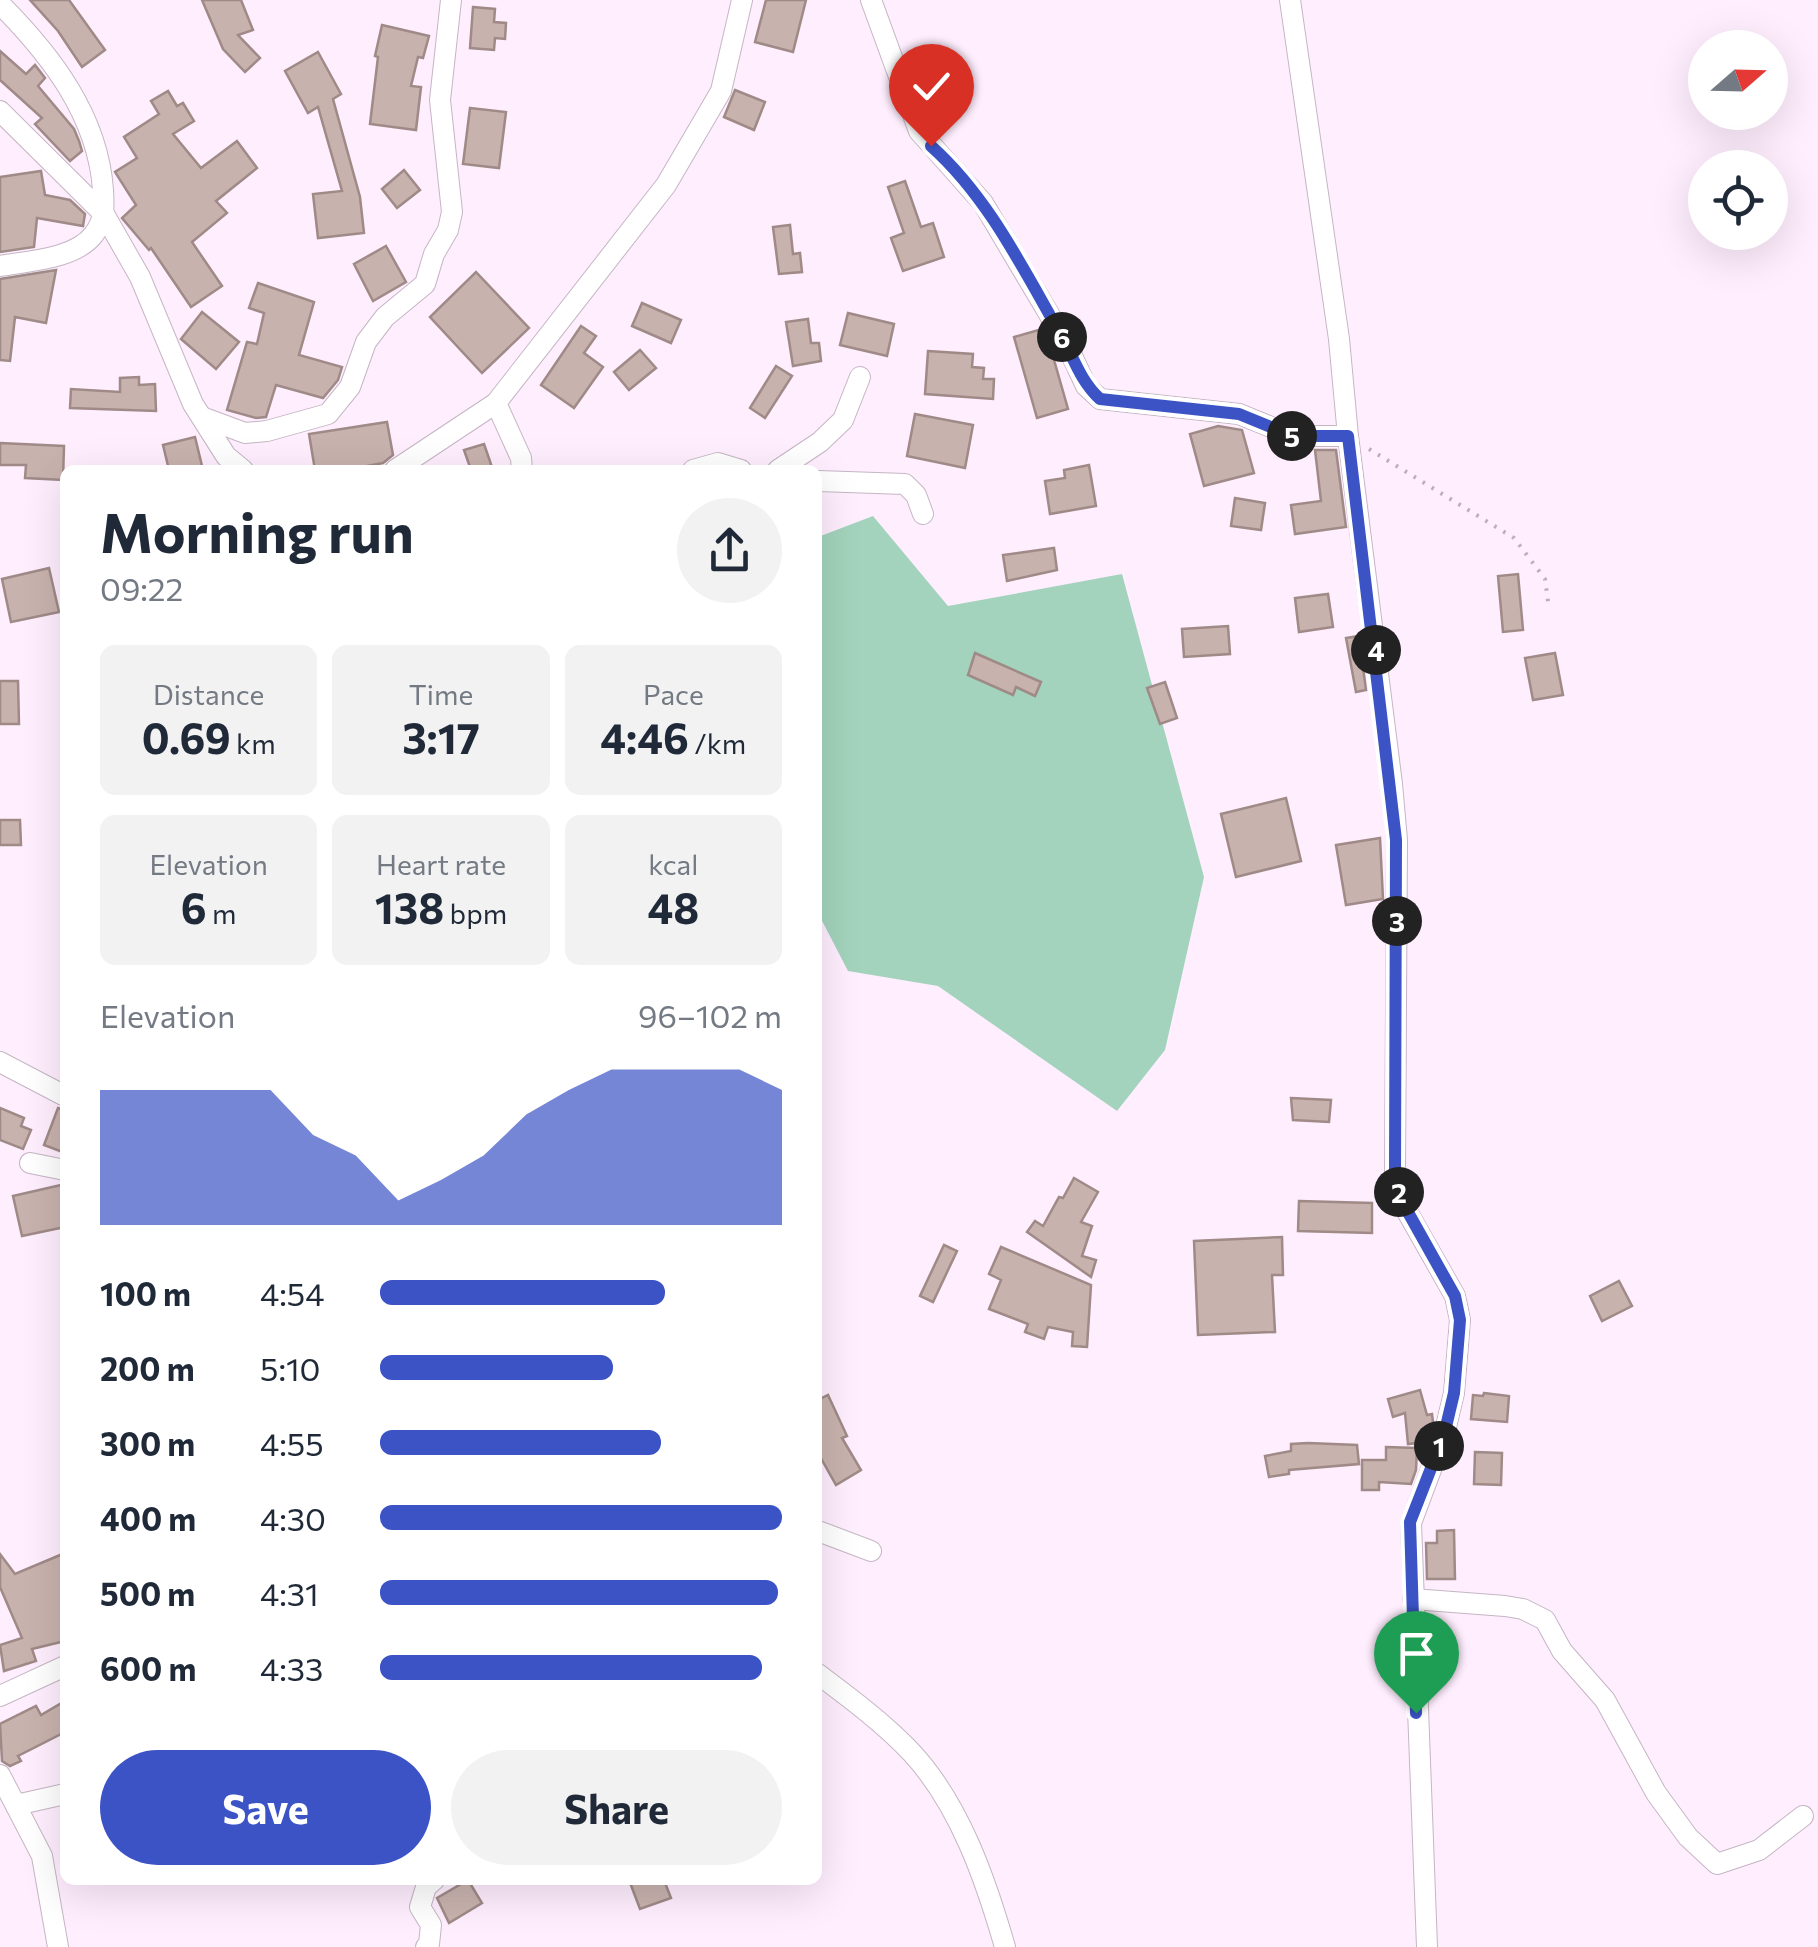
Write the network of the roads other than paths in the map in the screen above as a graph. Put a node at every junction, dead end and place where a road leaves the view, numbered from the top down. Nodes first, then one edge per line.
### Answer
1 (452, 0) edge
2 (742, 0) edge
3 (871, 0) edge
4 (1290, 0) edge
5 (0, 4) edge
6 (0, 111) edge
7 (104, 214) junction
8 (0, 266) edge
9 (860, 377) dead end
10 (496, 403) junction
11 (202, 417) junction
12 (1348, 436) junction
13 (225, 463) edge
14 (403, 465) edge
15 (522, 465) edge
16 (786, 465) edge
17 (822, 480) edge
18 (923, 514) dead end
19 (0, 1062) edge
20 (60, 1093) edge
21 (30, 1163) dead end
22 (60, 1169) edge
23 (822, 1533) edge
24 (871, 1551) dead end
25 (1413, 1599) junction
26 (60, 1668) edge
27 (822, 1677) edge
28 (0, 1696) edge
29 (0, 1775) edge
30 (60, 1795) edge
31 (16, 1805) junction
32 (1803, 1816) dead end
33 (428, 1885) edge
34 (58, 1947) edge
35 (426, 1947) edge
36 (1005, 1947) edge
37 (1427, 1947) edge

1 - 11 street
2 - 10 street
3 - 12 street
4 - 12 street
5 - 7 street
6 - 7 street
7 - 8 street
7 - 11 street
9 - 16 street
10 - 14 street
10 - 15 street
11 - 13 street
12 - 25 street
17 - 18 street
19 - 20 street
21 - 22 street
23 - 24 street
25 - 32 street
25 - 37 street
26 - 28 street
27 - 36 street
29 - 31 street
30 - 31 street
31 - 34 street
33 - 35 street

